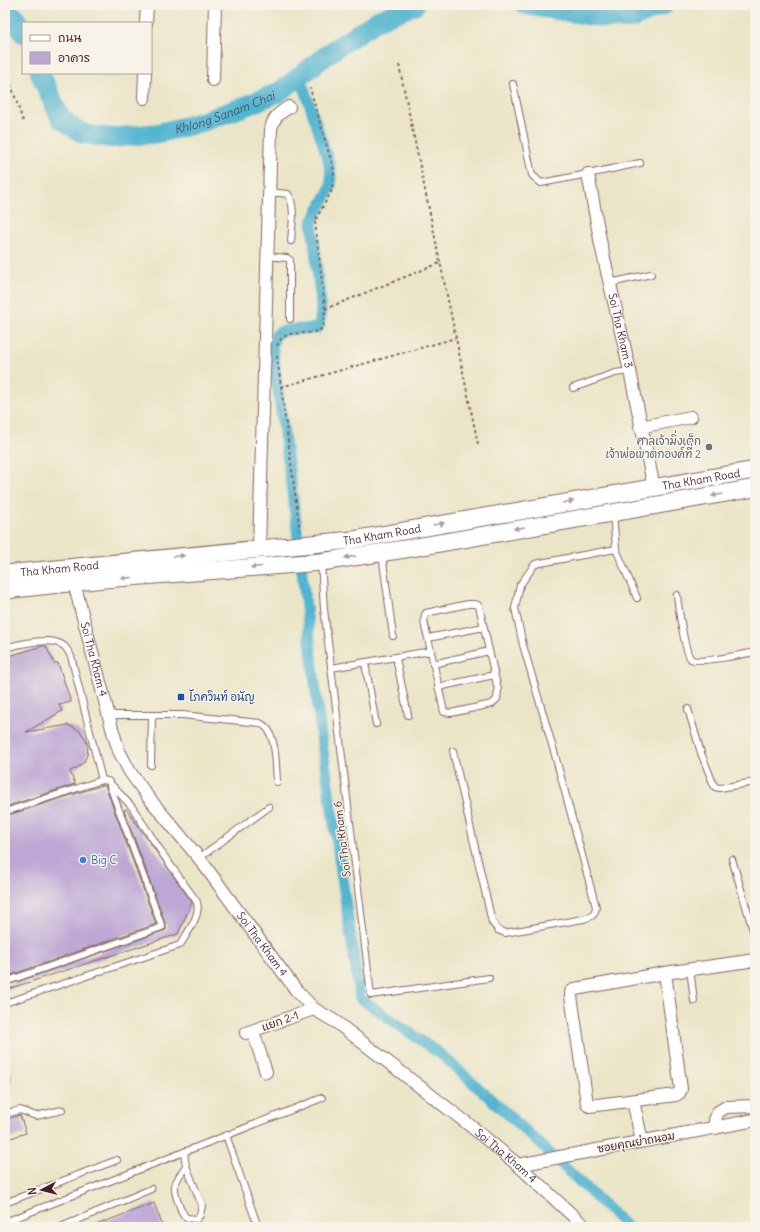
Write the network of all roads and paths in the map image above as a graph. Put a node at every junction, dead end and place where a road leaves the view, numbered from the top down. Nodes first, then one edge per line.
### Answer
1 (147, 5) edge
2 (215, 5) edge
3 (146, 22) edge
4 (399, 65) dead end
5 (5, 67) edge
6 (145, 74) edge
7 (213, 80) dead end
8 (513, 84) dead end
9 (310, 88) dead end
10 (144, 98) dead end
11 (289, 107) dead end
12 (23, 121) dead end
13 (640, 163) dead end
14 (588, 174) junction
15 (269, 192) junction
16 (291, 241) dead end
17 (267, 256) junction
18 (440, 263) junction
19 (651, 274) dead end
20 (610, 283) junction
21 (325, 309) junction
22 (290, 319) dead end
23 (456, 338) junction
24 (277, 350) dead end
25 (276, 354) dead end
26 (630, 371) junction
27 (281, 387) junction
28 (573, 388) dead end
29 (691, 417) dead end
30 (640, 427) junction
31 (478, 444) dead end
32 (755, 470) edge
33 (654, 488) junction
34 (755, 488) edge
35 (613, 513) junction
36 (299, 545) junction
37 (616, 549) junction
38 (258, 550) junction
39 (382, 553) junction
40 (317, 562) junction
41 (5, 574) edge
42 (72, 575) junction
43 (5, 590) edge
44 (677, 595) dead end
45 (637, 598) dead end
46 (484, 627) junction
47 (393, 636) dead end
48 (428, 638) junction
49 (5, 648) edge
50 (431, 651) junction
51 (490, 652) junction
52 (755, 652) edge
53 (396, 658) junction
54 (365, 663) junction
55 (433, 664) junction
56 (331, 668) junction
57 (494, 675) junction
58 (438, 687) junction
59 (688, 709) dead end
60 (108, 715) junction
61 (408, 715) dead end
62 (152, 716) junction
63 (376, 724) dead end
64 (453, 751) dead end
65 (151, 765) dead end
66 (105, 780) junction
67 (277, 782) dead end
68 (755, 782) edge
69 (269, 807) dead end
70 (5, 812) edge
71 (199, 858) junction
72 (732, 860) dead end
73 (755, 938) edge
74 (753, 963) edge
75 (690, 970) junction
76 (665, 973) junction
77 (489, 978) dead end
78 (5, 982) edge
79 (694, 1001) dead end
80 (5, 1003) edge
81 (314, 1009) junction
82 (266, 1072) dead end
83 (5, 1073) edge
84 (5, 1089) edge
85 (322, 1098) dead end
86 (633, 1101) junction
87 (755, 1106) edge
88 (62, 1110) dead end
89 (5, 1114) edge
90 (755, 1120) edge
91 (716, 1128) junction
92 (226, 1135) junction
93 (642, 1141) junction
94 (184, 1152) junction
95 (117, 1160) dead end
96 (518, 1165) junction
97 (186, 1166) junction
98 (151, 1189) dead end
99 (5, 1203) edge
100 (5, 1222) edge
101 (61, 1227) edge
102 (258, 1227) edge
103 (585, 1227) edge

1 - 3 street
2 - 7 street
4 - 18 path
5 - 12 path
6 - 10 street
8 - 14 lane
9 - 21 path
11 - 15 street
13 - 14 lane
14 - 20 street, Soi Tha Kham 3
15 - 16 lane
15 - 17 street
17 - 22 lane
17 - 38 street
18 - 21 path
18 - 23 path
19 - 20 lane
20 - 26 street, Soi Tha Kham 3
21 - 24 path
23 - 27 path
23 - 31 path
25 - 27 path
26 - 28 lane
26 - 30 street, Soi Tha Kham 3
27 - 36 path
29 - 30 street
30 - 33 street, Soi Tha Kham 3
32 - 33 street, Tha Kham Road
36 -> 33 street, Tha Kham Road
34 -> 35 street, Tha Kham Road
35 - 37 lane
35 -> 39 street, Tha Kham Road
36 - 38 street, Tha Kham Road
37 - 45 lane
37 - 64 lane
42 -> 38 street, Tha Kham Road
39 -> 40 street, Tha Kham Road
39 - 47 lane
40 -> 42 street, Tha Kham Road
40 - 56 lane, Soi Tha Kham 6
41 - 42 street, Tha Kham Road
42 - 43 street, Tha Kham Road
42 - 60 street, Soi Tha Kham 4
44 - 52 lane
46 - 48 lane
46 - 48 lane
46 - 51 lane
48 - 50 lane
49 - 66 lane
50 - 53 lane
50 - 55 lane
51 - 55 lane
51 - 57 lane
53 - 54 lane
53 - 61 lane
54 - 56 lane
54 - 63 lane
55 - 58 lane
56 - 77 lane, Soi Tha Kham 6
57 - 58 lane
57 - 58 lane
59 - 68 lane
60 - 62 lane
60 - 71 street, Soi Tha Kham 4
62 - 65 lane
62 - 67 lane
66 - 70 lane
66 - 78 lane
66 - 80 lane
69 - 71 lane
71 - 81 street, Soi Tha Kham 4
72 - 73 lane
74 - 75 street
75 - 76 street
75 - 79 lane
76 - 86 street
76 - 86 street
81 - 82 street, แยก 2-1
81 - 96 street, Soi Tha Kham 4
83 - 84 lane
85 - 92 lane
86 - 93 street
87 - 91 street
88 - 89 lane
90 - 91 street, ซอยคุณย่าถนอม
91 - 93 street, ซอยคุณย่าถนอม
92 - 94 lane
92 - 102 lane
93 - 96 street, ซอยคุณย่าถนอม
94 - 97 lane
94 - 100 lane
95 - 99 lane
96 - 103 street, Soi Tha Kham 4
97 - 97 lane
98 - 101 lane

